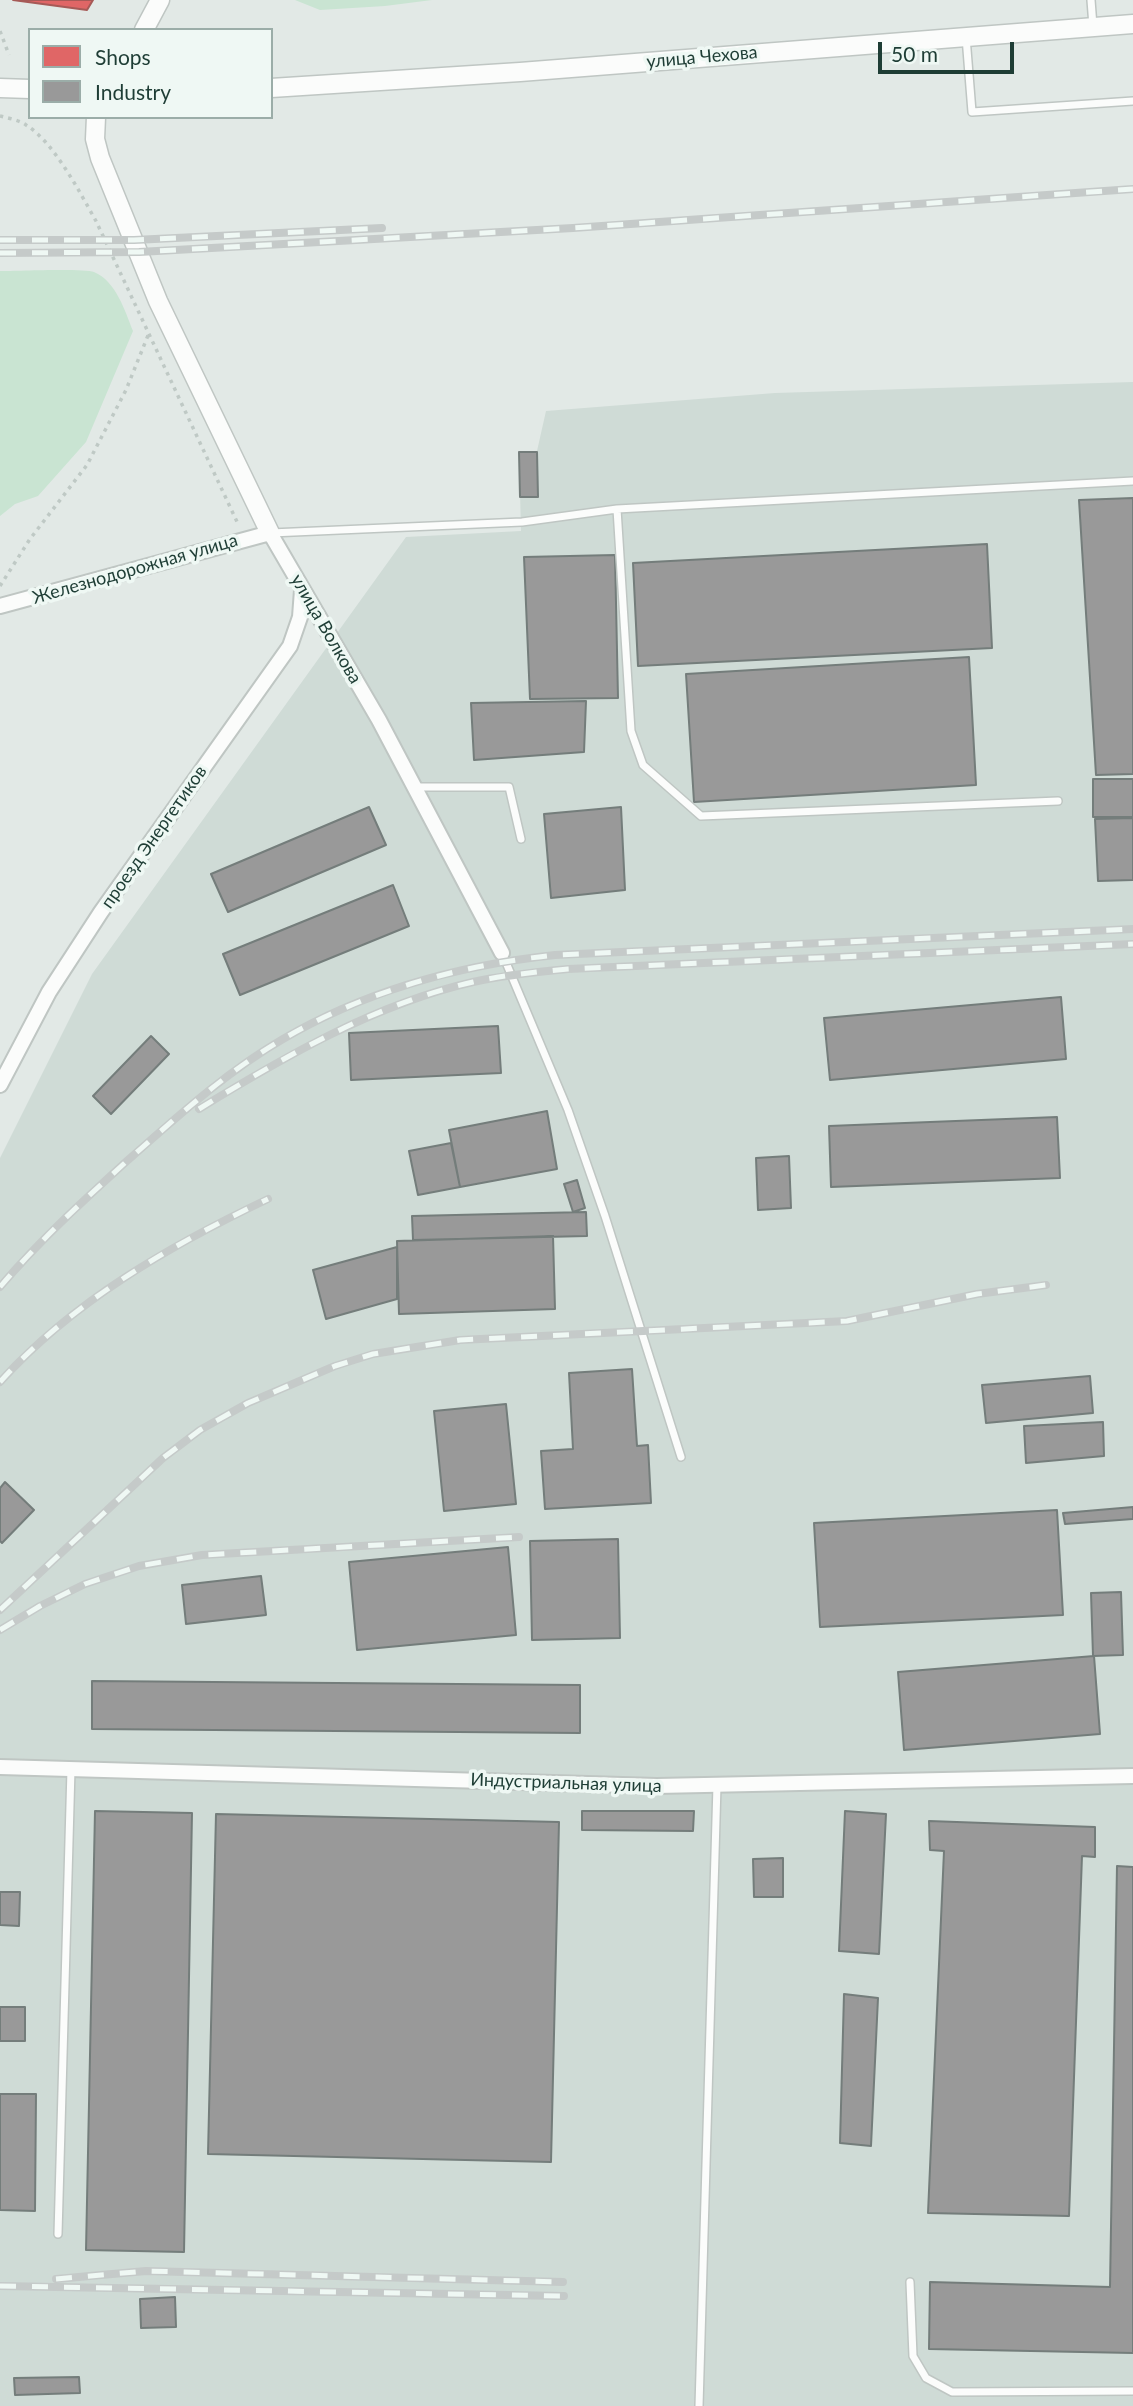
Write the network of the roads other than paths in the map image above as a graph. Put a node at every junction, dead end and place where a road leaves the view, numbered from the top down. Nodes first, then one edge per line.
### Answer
1 (160, 0) edge
2 (1091, 0) edge
3 (1133, 24) edge
4 (1093, 26) junction
5 (145, 28) edge
6 (966, 36) junction
7 (0, 88) edge
8 (273, 88) edge
9 (28, 89) edge
10 (1133, 101) edge
11 (96, 119) edge
12 (1133, 481) edge
13 (617, 509) junction
14 (271, 533) junction
15 (302, 590) junction
16 (0, 606) edge
17 (415, 787) junction
18 (1058, 801) dead end
19 (521, 839) dead end
20 (502, 953) joint
21 (0, 1086) edge
22 (681, 1457) dead end
23 (0, 1767) edge
24 (71, 1768) junction
25 (1133, 1776) edge
26 (717, 1785) junction
27 (58, 2234) dead end
28 (910, 2282) dead end
29 (1133, 2391) edge
30 (699, 2406) edge

1 - 5 street
2 - 4 lane
3 - 4 street, улица Чехова
4 - 6 street, улица Чехова
6 - 8 street, улица Чехова
6 - 10 lane
7 - 9 street
11 - 14 street, улица Волкова
12 - 13 lane
13 - 14 lane
13 - 18 lane
14 - 15 street, улица Волкова
14 - 16 street, Железнодорожная улица
15 - 17 street, улица Волкова
15 - 21 street, проезд Энергетиков
17 - 19 lane
17 - 20 street, улица Волкова
20 - 22 lane
23 - 24 street, Индустриальная улица
24 - 26 street, Индустриальная улица
24 - 27 lane
25 - 26 street, Индустриальная улица
26 - 30 lane
28 - 29 lane

